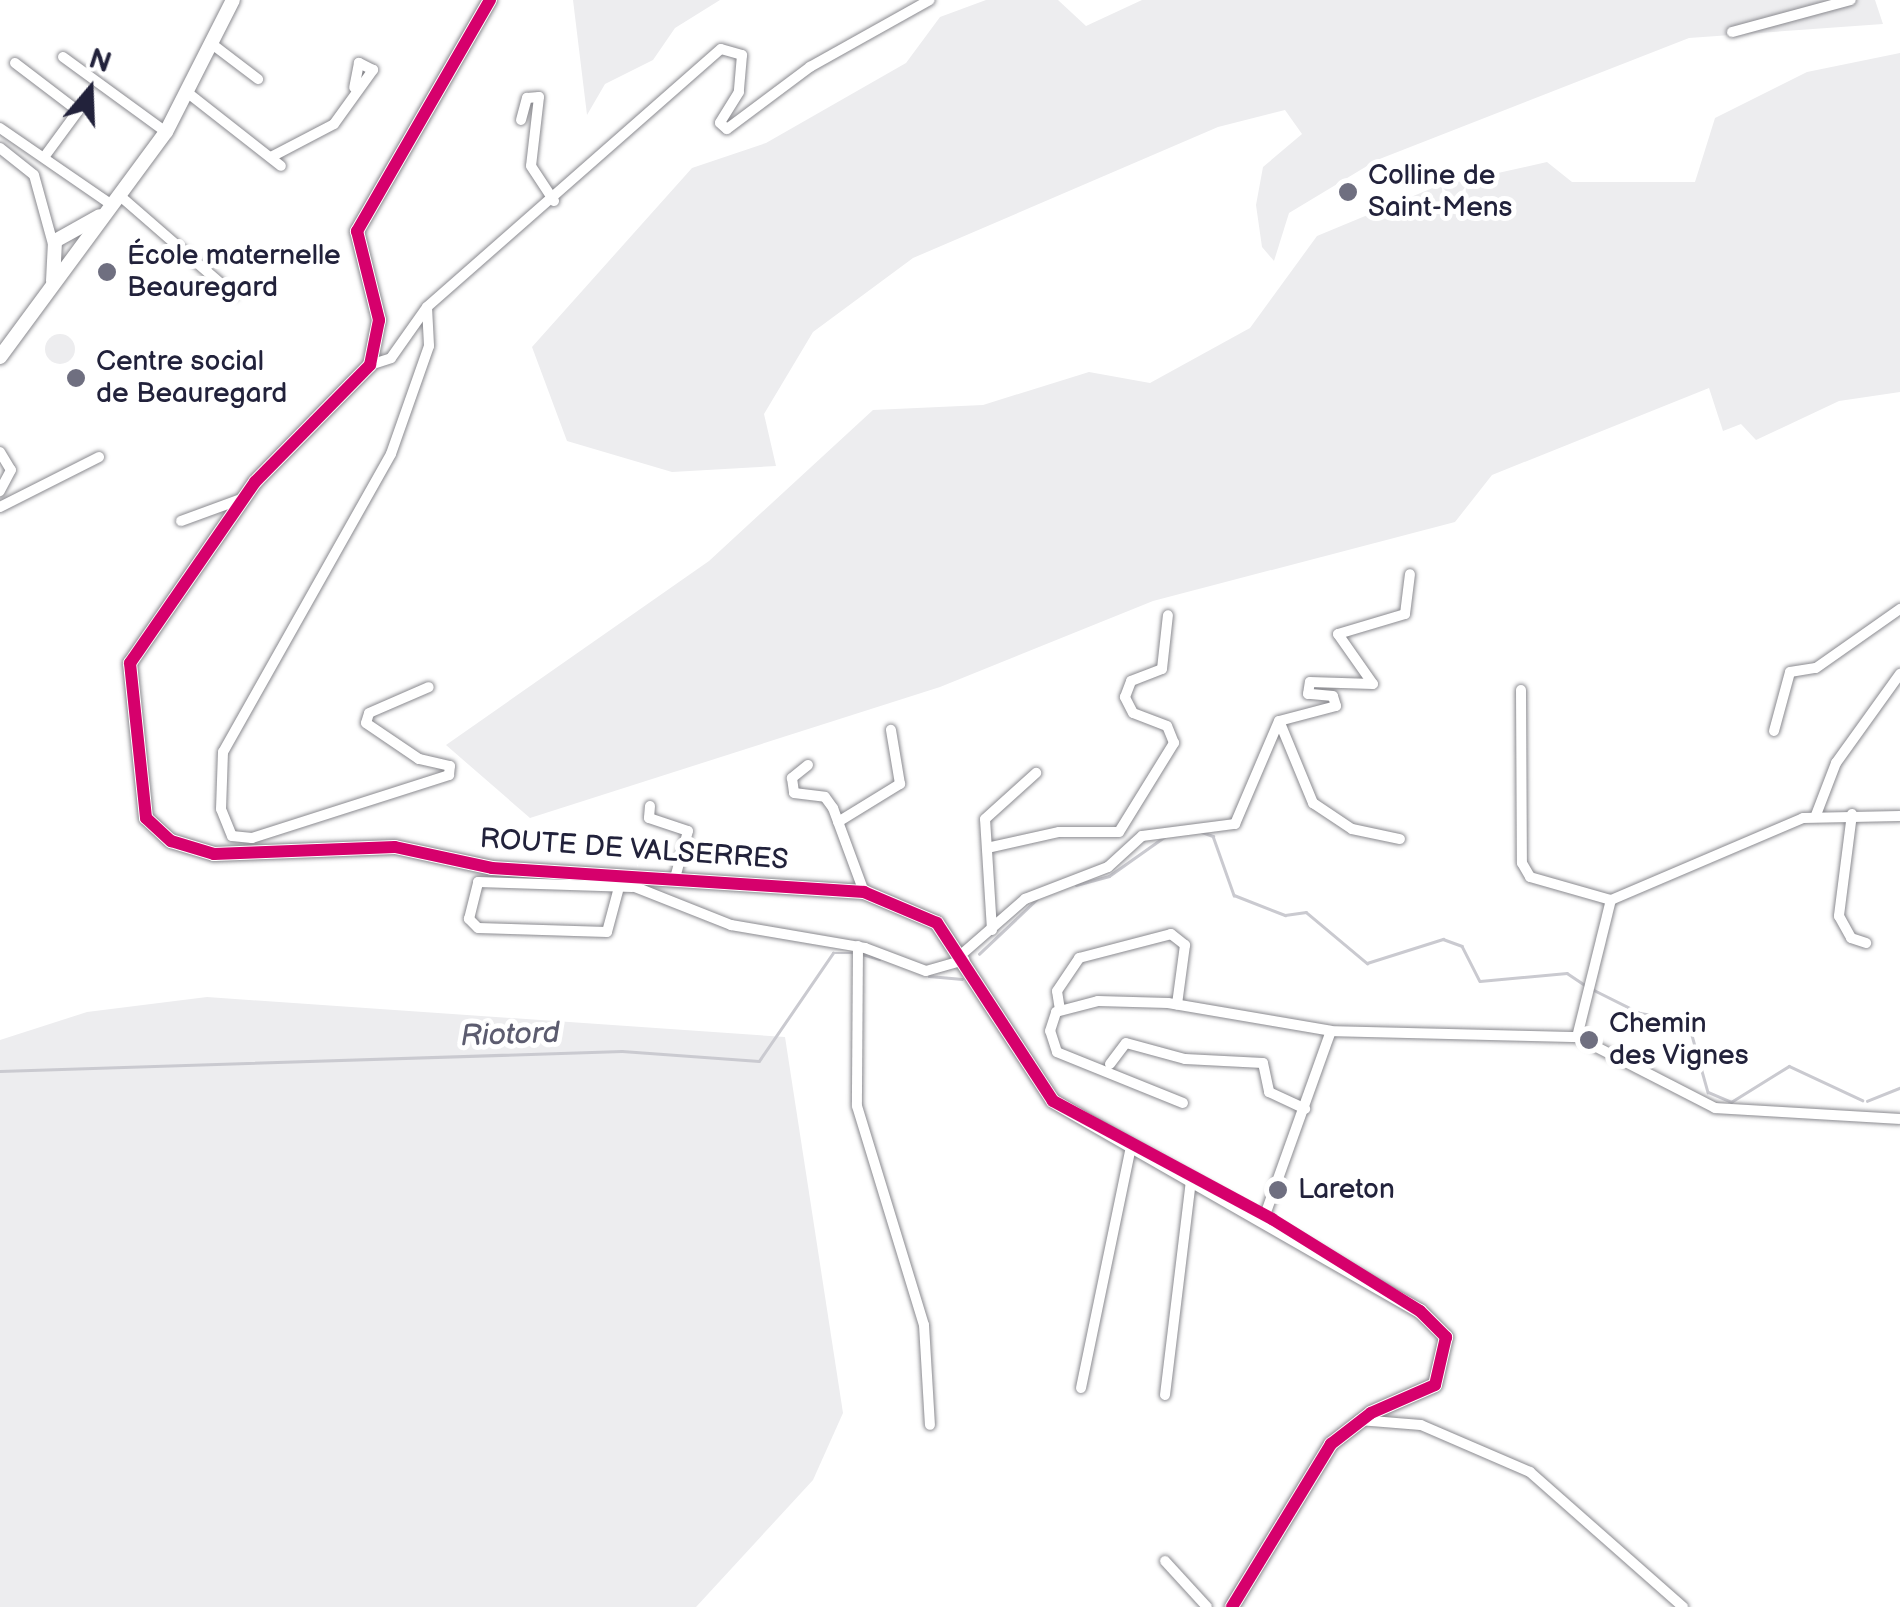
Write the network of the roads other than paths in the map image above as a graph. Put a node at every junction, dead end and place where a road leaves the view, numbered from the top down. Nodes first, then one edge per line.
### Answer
1 (233, 0) edge
2 (490, 0) edge
3 (930, 0) edge
4 (1851, 0) edge
5 (1732, 32) dead end
6 (212, 44) junction
7 (63, 57) dead end
8 (15, 63) dead end
9 (258, 78) dead end
10 (354, 88) dead end
11 (188, 93) junction
12 (520, 120) dead end
13 (0, 128) edge
14 (166, 132) junction
15 (0, 148) edge
16 (45, 156) junction
17 (271, 157) junction
18 (281, 166) dead end
19 (554, 201) junction
20 (112, 205) junction
21 (57, 245) junction
22 (79, 248) junction
23 (69, 261) junction
24 (52, 287) junction
25 (234, 295) dead end
26 (427, 307) junction
27 (0, 356) edge
28 (370, 364) junction
29 (0, 452) edge
30 (100, 457) dead end
31 (0, 491) edge
32 (244, 498) junction
33 (0, 507) edge
34 (181, 522) dead end
35 (1410, 574) dead end
36 (1900, 609) edge
37 (1168, 615) dead end
38 (1900, 674) edge
39 (429, 687) dead end
40 (1521, 690) dead end
41 (1279, 721) junction
42 (891, 730) dead end
43 (1774, 731) dead end
44 (808, 765) dead end
45 (1036, 773) dead end
46 (650, 806) dead end
47 (1852, 814) junction
48 (1816, 815) junction
49 (1900, 816) edge
50 (838, 822) junction
51 (1400, 839) dead end
52 (987, 848) junction
53 (676, 878) junction
54 (638, 881) junction
55 (618, 891) junction
56 (864, 892) junction
57 (1611, 900) junction
58 (992, 930) junction
59 (1866, 943) dead end
60 (858, 951) junction
61 (963, 957) junction
62 (1177, 1004) junction
63 (1060, 1010) junction
64 (1331, 1031) junction
65 (1577, 1037) junction
66 (1110, 1064) dead end
67 (1182, 1103) dead end
68 (1305, 1108) junction
69 (1900, 1119) edge
70 (1131, 1147) junction
71 (1191, 1180) junction
72 (1265, 1220) junction
73 (1081, 1388) dead end
74 (1164, 1395) dead end
75 (1358, 1420) junction
76 (930, 1425) dead end
77 (1166, 1562) dead end
78 (1207, 1607) edge
79 (1232, 1607) edge
80 (1683, 1607) edge

1 - 6 street
2 - 28 street
3 - 19 street
4 - 5 street
6 - 9 street
6 - 11 street
7 - 14 street
8 - 16 street
10 - 17 street
11 - 14 street
11 - 17 street
12 - 19 street
13 - 16 street
14 - 20 street
15 - 21 street
16 - 20 street
17 - 18 street
19 - 26 street
20 - 21 street
20 - 22 street
20 - 25 street
21 - 22 street
21 - 23 street
21 - 24 street
22 - 23 street
23 - 24 street
24 - 27 street
26 - 28 street
26 - 39 street
28 - 32 street, ROUTE DE VALSERRES
29 - 31 street
30 - 33 street
32 - 34 street
32 - 54 street, ROUTE DE VALSERRES
35 - 41 street
36 - 43 street
37 - 52 street
38 - 48 street
40 - 57 street
41 - 51 street
41 - 58 street
42 - 50 street
44 - 50 street
45 - 52 street
46 - 53 street
47 - 48 street
47 - 49 street
47 - 59 street
48 - 57 street
50 - 56 street
52 - 58 street
53 - 54 street, ROUTE DE VALSERRES
53 - 56 street, ROUTE DE VALSERRES
54 - 55 street
54 - 60 street
55 - 55 street
56 - 61 street, ROUTE DE VALSERRES
57 - 65 street
58 - 61 street
60 - 61 street
60 - 76 street
61 - 70 street, ROUTE DE VALSERRES
62 - 63 street
62 - 63 street
62 - 64 street
63 - 67 street
64 - 65 street
64 - 68 street
65 - 69 street
66 - 68 street
68 - 72 street
70 - 71 street, ROUTE DE VALSERRES
70 - 73 street
71 - 72 street
71 - 72 street
71 - 74 street
72 - 75 street
75 - 79 street
75 - 80 street
77 - 78 street

